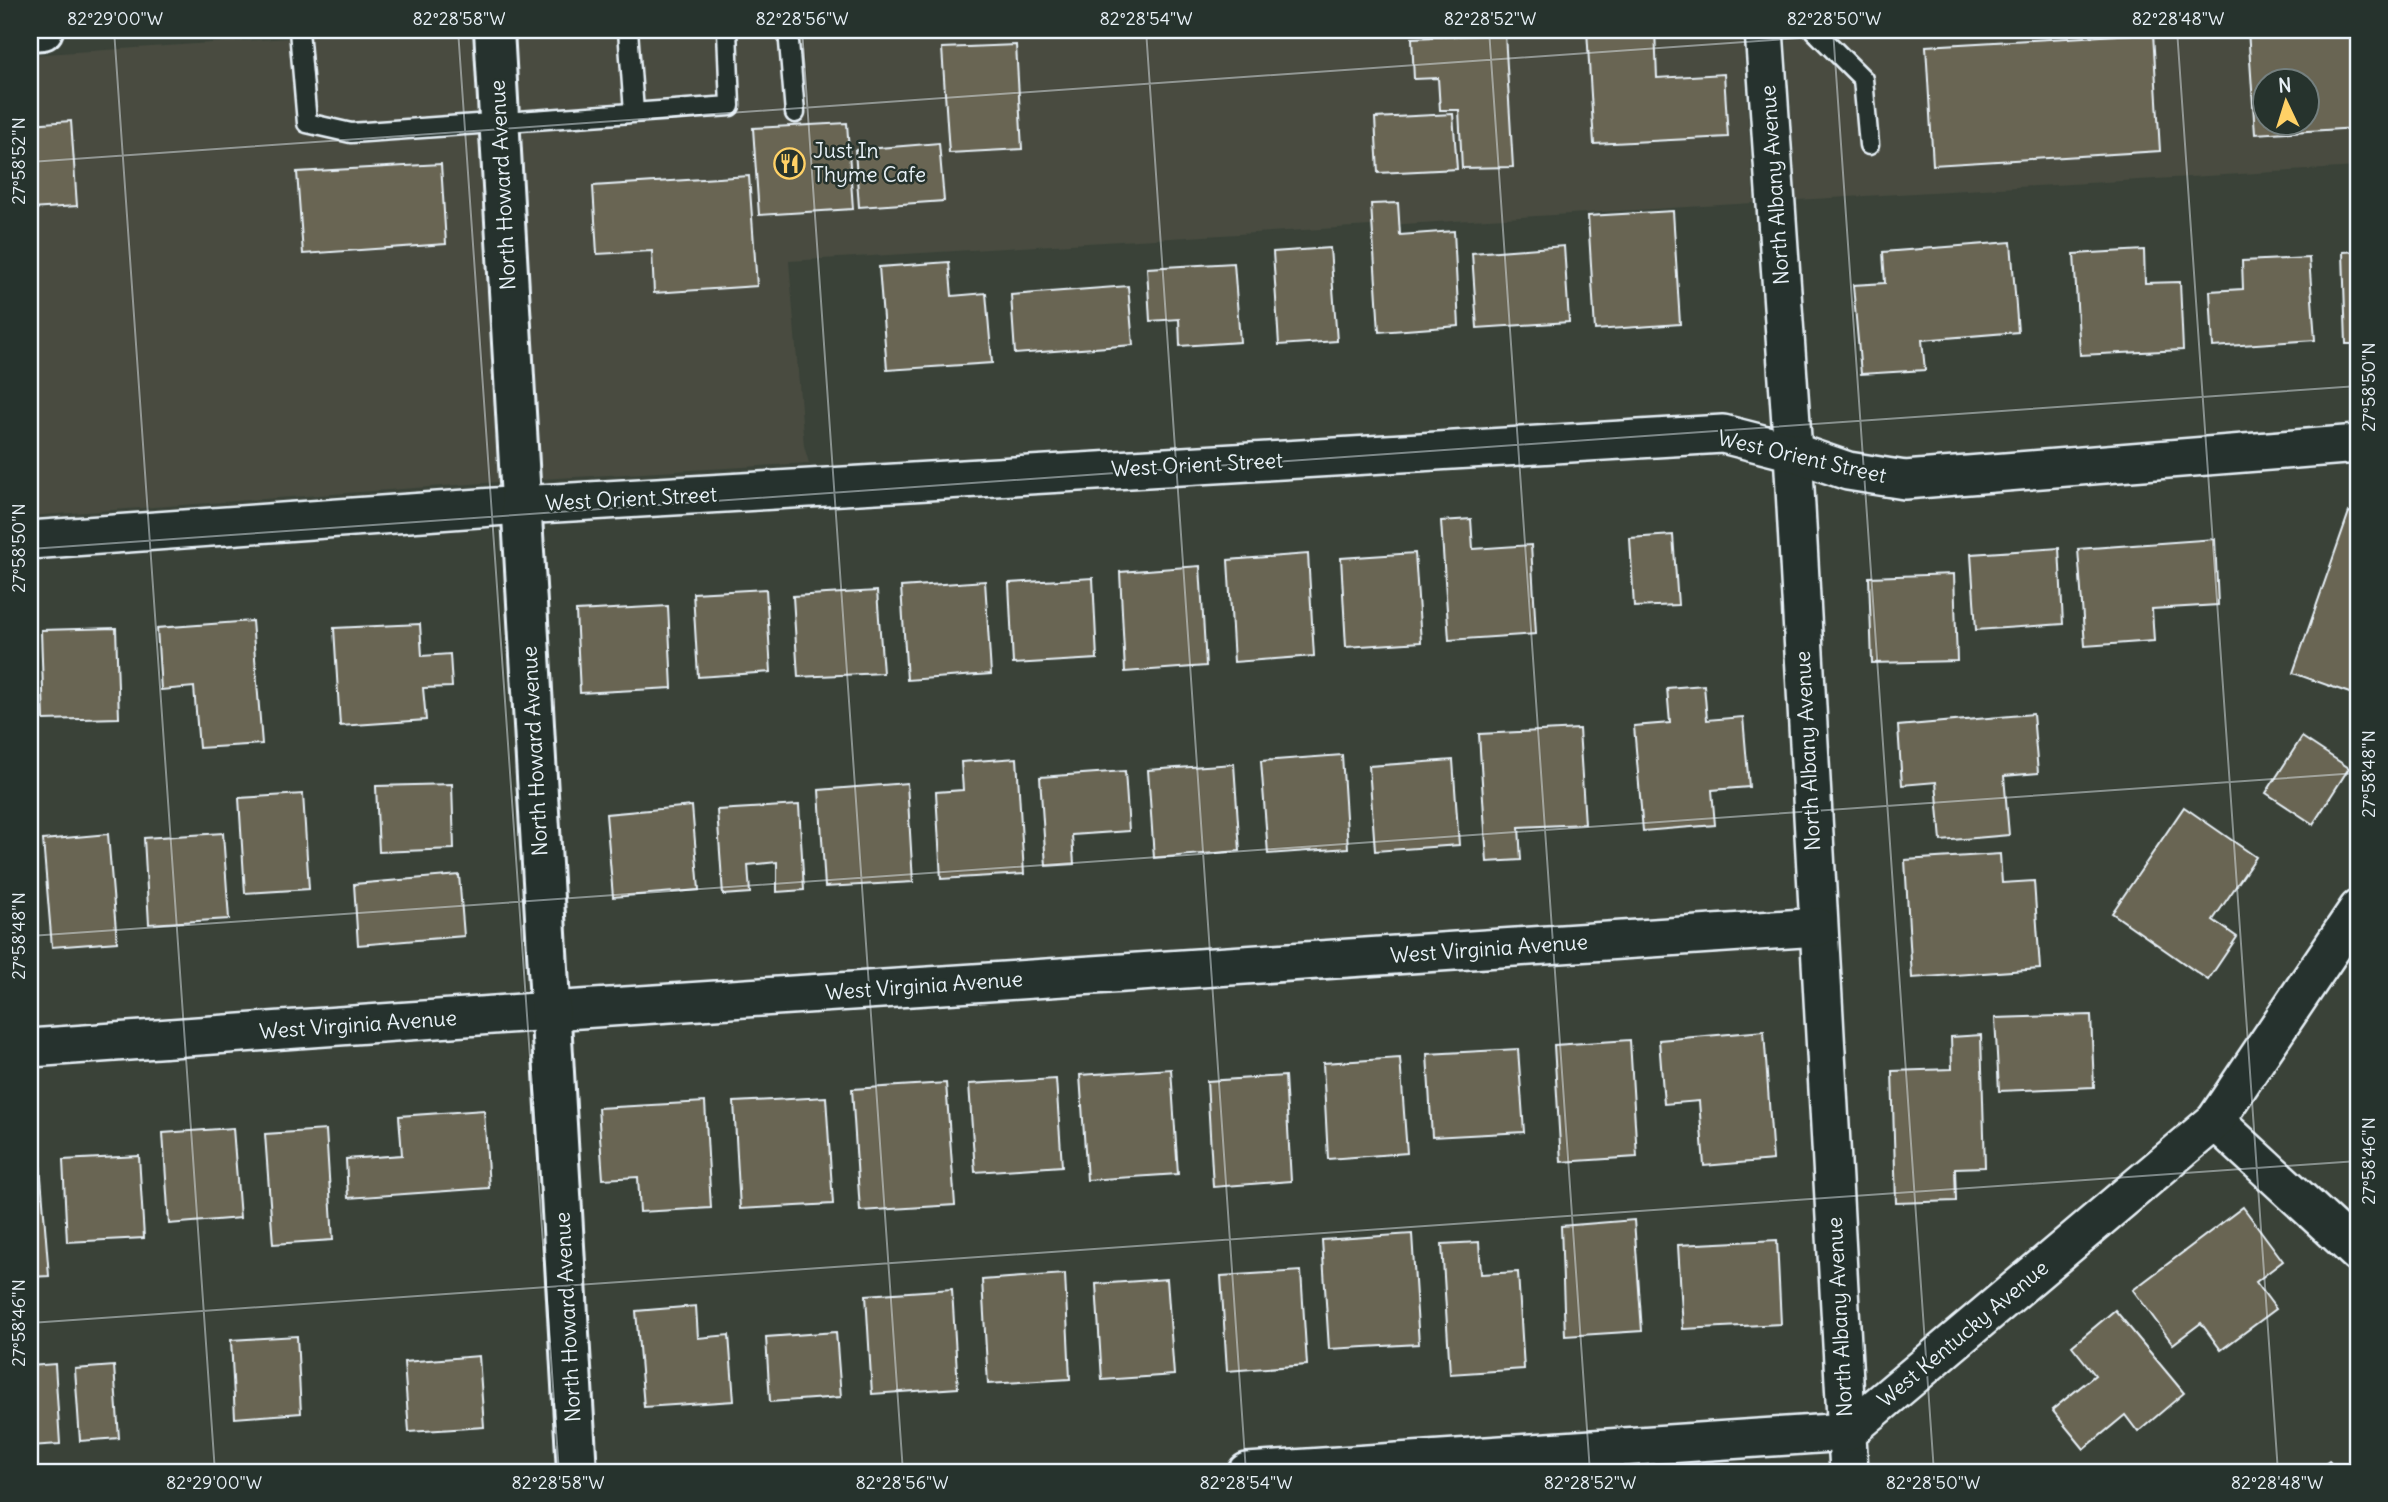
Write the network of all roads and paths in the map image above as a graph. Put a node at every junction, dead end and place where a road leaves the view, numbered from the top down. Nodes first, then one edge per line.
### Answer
1 (43, 30) edge
2 (299, 30) edge
3 (494, 30) edge
4 (628, 30) edge
5 (727, 30) edge
6 (788, 30) edge
7 (1764, 30) edge
8 (1814, 30) edge
9 (30, 31) edge
10 (634, 112) junction
11 (795, 113) dead end
12 (500, 122) junction
13 (1869, 145) dead end
14 (2358, 444) edge
15 (1793, 452) junction
16 (521, 505) junction
17 (30, 540) edge
18 (2358, 909) edge
19 (1818, 927) junction
20 (550, 1011) junction
21 (30, 1048) edge
22 (2215, 1121) junction
23 (2358, 1253) edge
24 (1847, 1432) junction
25 (577, 1472) edge
26 (1247, 1472) edge
27 (1849, 1472) edge

1 - 9 street
2 - 12 lane
3 - 12 street, North Howard Avenue
4 - 10 lane
5 - 10 lane
6 - 11 lane
7 - 15 street, North Albany Avenue
8 - 13 lane
10 - 12 lane
12 - 16 street, North Howard Avenue
14 - 15 street, West Orient Street
15 - 16 street, West Orient Street
15 - 19 street, North Albany Avenue
16 - 17 street, West Orient Street
16 - 20 street, North Howard Avenue
18 - 22 street, West Kentucky Avenue
19 - 20 street, West Virginia Avenue
19 - 24 street, North Albany Avenue
20 - 21 street, West Virginia Avenue
20 - 25 street, North Howard Avenue
22 - 23 street
22 - 24 street, West Kentucky Avenue
24 - 26 street
24 - 27 street, North Albany Avenue

